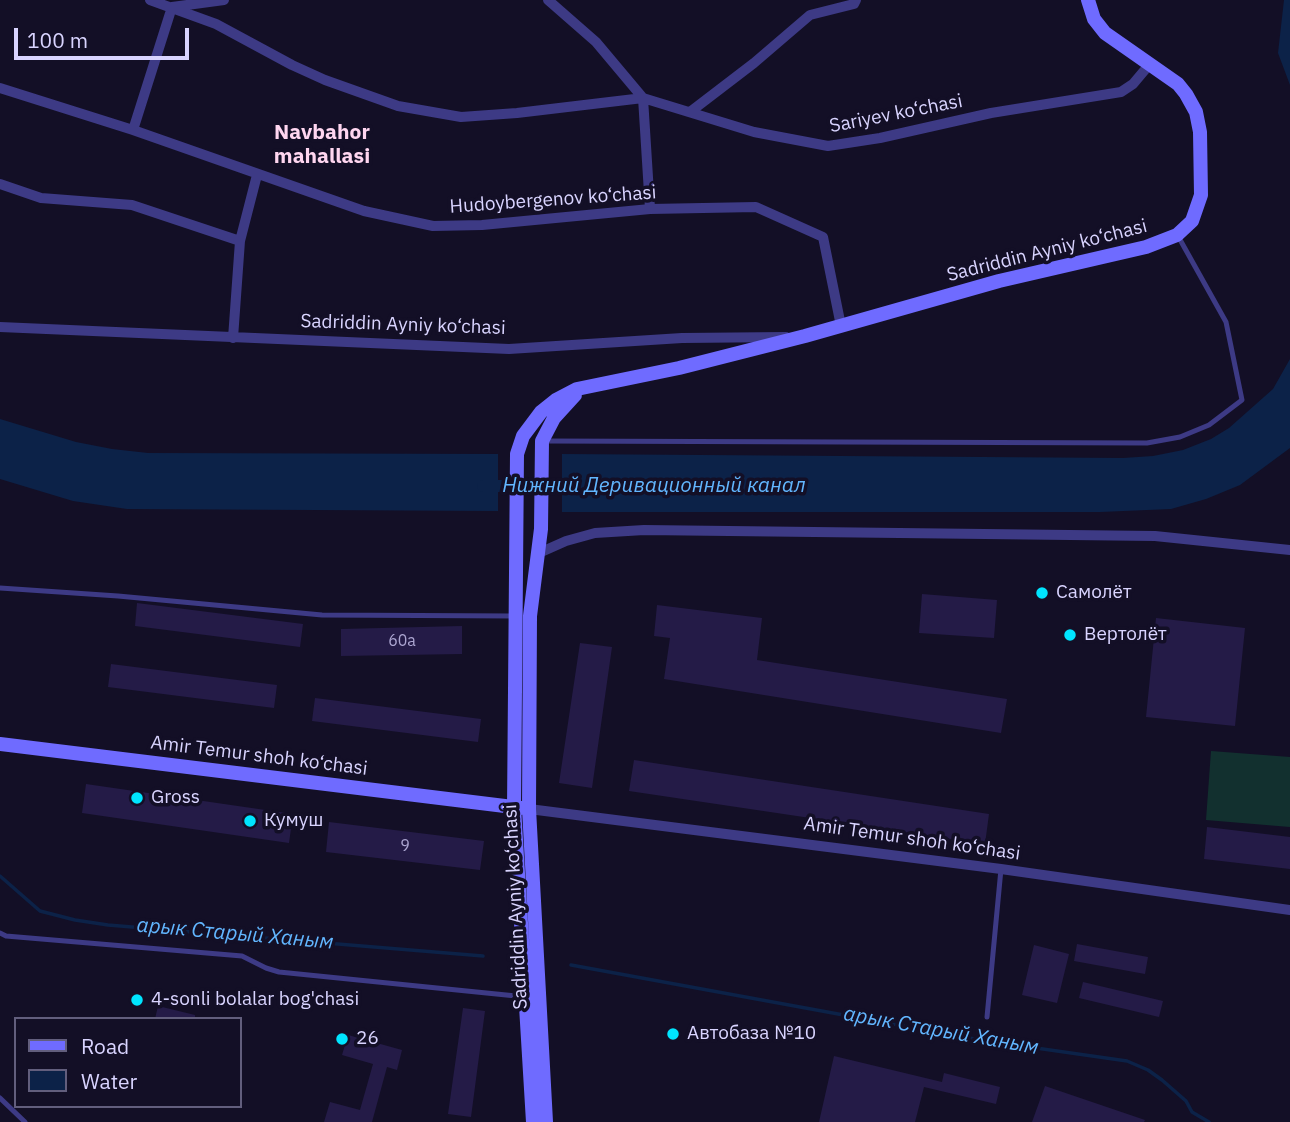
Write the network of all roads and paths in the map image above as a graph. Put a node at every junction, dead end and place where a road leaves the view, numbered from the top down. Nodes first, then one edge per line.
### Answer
1 (150, 0) edge
2 (224, 0) edge
3 (548, 0) edge
4 (856, 0) edge
5 (1088, 0) edge
6 (172, 7) junction
7 (1149, 65) junction
8 (0, 88) edge
9 (643, 98) junction
10 (690, 112) junction
11 (133, 130) junction
12 (257, 175) junction
13 (0, 184) edge
14 (650, 209) junction
15 (1177, 234) junction
16 (240, 241) junction
17 (841, 326) junction
18 (0, 327) edge
19 (805, 336) junction
20 (233, 338) junction
21 (602, 383) junction
22 (542, 448) junction
23 (1290, 550) edge
24 (539, 553) junction
25 (0, 588) edge
26 (514, 616) junction
27 (0, 744) edge
28 (514, 807) junction
29 (529, 809) junction
30 (1001, 869) junction
31 (1290, 910) edge
32 (0, 933) edge
33 (527, 997) junction
34 (987, 1017) dead end
35 (0, 1098) edge
36 (25, 1122) edge
37 (533, 1122) edge
38 (546, 1122) edge

1 - 6 street, Sariyev ko‘chasi
2 - 6 street
3 - 9 street
4 - 10 street
5 - 7 main road, Sadriddin Ayniy ko‘chasi
6 - 9 street, Sariyev ko‘chasi
6 - 11 street
7 - 10 street, Sariyev ko‘chasi
7 - 15 main road, Sadriddin Ayniy ko‘chasi
8 - 11 street, Hudoybergenov ko‘chasi
9 - 10 street, Sariyev ko‘chasi
9 - 14 street
11 - 12 street, Hudoybergenov ko‘chasi
12 - 14 street, Hudoybergenov ko‘chasi
12 - 16 street
13 - 16 street
14 - 17 street, Hudoybergenov ko‘chasi
15 - 17 main road, Sadriddin Ayniy ko‘chasi
15 - 22 lane
16 - 20 street
17 - 19 main road, Sadriddin Ayniy ko‘chasi
18 - 20 street, Sadriddin Ayniy ko‘chasi
19 - 20 street, Sadriddin Ayniy ko‘chasi
19 - 21 main road, Sadriddin Ayniy ko‘chasi
21 - 22 main road, Sadriddin Ayniy ko‘chasi
21 - 26 main road, Sadriddin Ayniy ko‘chasi
22 - 24 main road, Sadriddin Ayniy ko‘chasi
23 - 24 street
24 - 29 main road, Sadriddin Ayniy ko‘chasi
25 - 26 lane
26 - 28 main road, Sadriddin Ayniy ko‘chasi
27 - 28 main road, Amir Temur shoh ko‘chasi
28 - 29 main road, Amir Temur shoh ko‘chasi
28 - 33 main road, Sadriddin Ayniy ko‘chasi
29 - 30 street, Amir Temur shoh ko‘chasi
29 - 38 main road, Sadriddin Ayniy ko‘chasi
30 - 31 street, Amir Temur shoh ko‘chasi
30 - 34 lane
32 - 33 lane
33 - 37 main road, Sadriddin Ayniy ko‘chasi
35 - 36 lane

